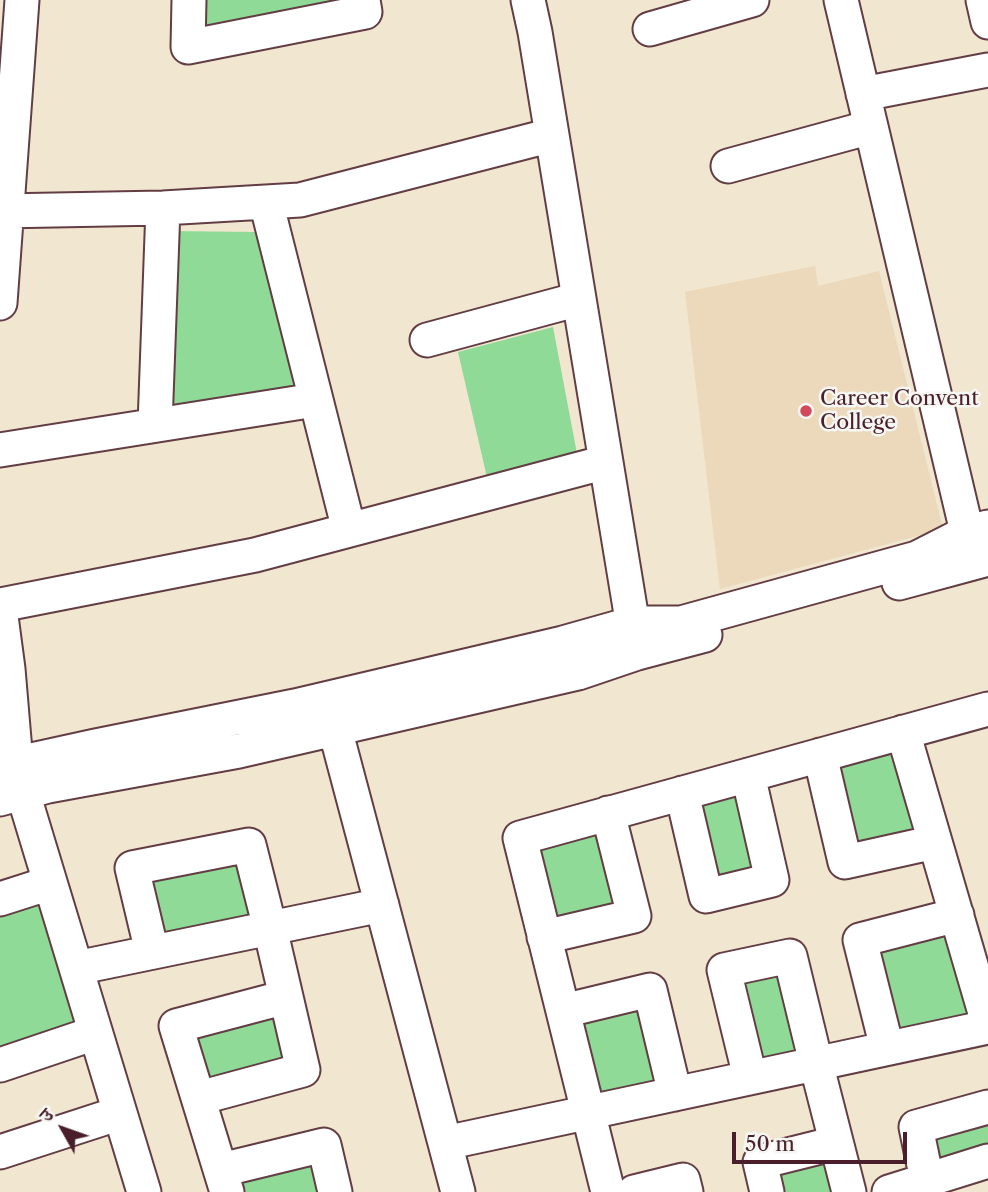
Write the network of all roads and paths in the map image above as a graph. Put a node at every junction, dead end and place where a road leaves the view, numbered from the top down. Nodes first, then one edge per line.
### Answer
1 (22, 0) edge
2 (189, 0) edge
3 (363, 0) edge
4 (528, 0) edge
5 (752, 0) edge
6 (841, 0) edge
7 (983, 0) edge
8 (988, 22) edge
9 (650, 29) dead end
10 (988, 70) edge
11 (863, 94) junction
12 (871, 127) junction
13 (552, 135) junction
14 (728, 166) dead end
15 (265, 202) junction
16 (163, 208) junction
17 (4, 211) edge
18 (579, 299) junction
19 (0, 303) edge
20 (427, 340) dead end
21 (315, 400) junction
22 (155, 425) junction
23 (0, 450) edge
24 (606, 462) junction
25 (349, 530) junction
26 (979, 545) edge
27 (0, 607) edge
28 (635, 638) junction
29 (988, 709) edge
30 (335, 729) junction
31 (903, 732) junction
32 (820, 755) junction
33 (748, 775) junction
34 (10, 781) edge
35 (682, 793) junction
36 (608, 813) junction
37 (935, 842) junction
38 (50, 883) junction
39 (0, 899) edge
40 (382, 905) junction
41 (957, 915) junction
42 (270, 928) junction
43 (544, 937) junction
44 (152, 953) junction
45 (76, 968) junction
46 (286, 997) junction
47 (563, 1011) junction
48 (988, 1025) edge
49 (95, 1032) junction
50 (887, 1048) junction
51 (816, 1063) junction
52 (0, 1065) edge
53 (750, 1077) junction
54 (675, 1094) junction
55 (198, 1098) junction
56 (988, 1107) edge
57 (588, 1112) junction
58 (120, 1113) junction
59 (445, 1143) junction
60 (836, 1143) junction
61 (0, 1152) edge
62 (988, 1161) edge
63 (927, 1180) junction
64 (224, 1181) edge
65 (139, 1191) edge
66 (335, 1192) edge
67 (458, 1192) edge
68 (608, 1192) edge
69 (634, 1192) edge
70 (686, 1192) edge
71 (767, 1192) edge
72 (849, 1192) edge
73 (889, 1192) edge

1 - 17 street
2 - 3 street
4 - 13 street
5 - 9 street
6 - 11 street
7 - 8 street
10 - 11 street
11 - 12 street
12 - 14 street
12 - 26 street
13 - 15 street
13 - 18 street
15 - 16 street
15 - 21 street
16 - 17 street
16 - 22 street
17 - 19 street
18 - 20 street
18 - 24 street
21 - 22 street
21 - 25 street
22 - 23 street
24 - 25 street
24 - 28 street
25 - 27 street
26 - 28 street
27 - 34 street
28 - 30 street
28 - 34 street
29 - 31 street
30 - 34 street
30 - 40 street
31 - 32 street
31 - 37 street
32 - 33 street
32 - 37 street
33 - 35 street
33 - 35 street
34 - 38 street
35 - 36 street
36 - 43 street
36 - 43 street
37 - 41 street
38 - 39 street
38 - 45 street
40 - 42 street
40 - 59 street
41 - 48 street
41 - 50 street
42 - 44 street
42 - 44 street
42 - 46 street
43 - 47 street
44 - 45 street
45 - 49 street
46 - 55 street
46 - 55 street
47 - 54 street
47 - 57 street
48 - 50 street
49 - 52 street
49 - 58 street
50 - 51 street
51 - 53 street
51 - 53 street
51 - 60 street
53 - 54 street
54 - 57 street
55 - 64 street
56 - 63 street
57 - 59 street
57 - 68 street
58 - 61 street
58 - 65 street
59 - 67 street
60 - 71 street
60 - 72 street
62 - 63 street
63 - 73 street
64 - 66 street
69 - 70 street

